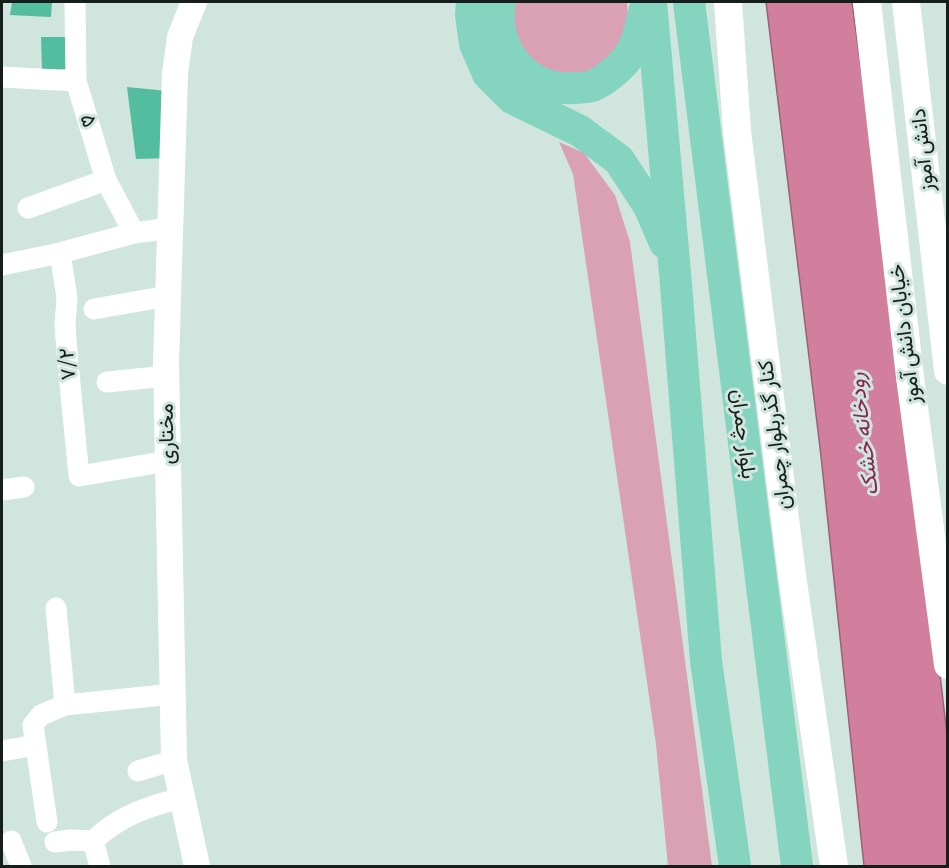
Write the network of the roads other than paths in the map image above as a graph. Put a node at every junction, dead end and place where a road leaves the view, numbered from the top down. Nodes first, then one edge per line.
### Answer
1 (75, 2) edge
2 (194, 2) edge
3 (472, 2) edge
4 (500, 2) edge
5 (649, 2) edge
6 (689, 2) edge
7 (708, 2) edge
8 (728, 2) edge
9 (867, 2) edge
10 (879, 2) edge
11 (906, 2) edge
12 (2, 77) edge
13 (76, 81) junction
14 (106, 180) junction
15 (28, 208) dead end
16 (170, 228) junction
17 (134, 233) junction
18 (60, 253) junction
19 (2, 265) edge
20 (722, 265) junction
21 (675, 273) junction
22 (168, 296) junction
23 (94, 309) dead end
24 (948, 371) edge
25 (166, 376) junction
26 (107, 382) dead end
27 (168, 460) junction
28 (24, 487) dead end
29 (2, 490) edge
30 (948, 556) edge
31 (56, 608) dead end
32 (948, 665) edge
33 (173, 694) junction
34 (65, 705) junction
35 (34, 735) junction
36 (2, 751) edge
37 (174, 760) junction
38 (138, 771) dead end
39 (182, 798) junction
40 (11, 841) dead end
41 (93, 842) junction
42 (21, 867) edge
43 (100, 867) edge
44 (197, 867) edge
45 (735, 867) edge
46 (797, 867) edge
47 (834, 867) edge

1 - 13 street, ۵
2 - 16 street, مختاری
3 - 21 main road
4 - 5 main road
5 - 21 main road
6 - 20 main road, بلوار چمران
7 - 20 main road
8 - 47 main road, کنار گذربلوار چمران
9 - 32 main road, خیابان دانش آموز
10 - 30 main road, خیابان دانش آموز
11 - 24 main road, دانش آموز
12 - 13 street
13 - 14 street, ۵
14 - 15 street
14 - 17 street, ۵
16 - 17 street
16 - 22 street, مختاری
17 - 18 street
18 - 19 street
18 - 27 street, ۷/۲
20 - 46 main road, بلوار چمران
21 - 45 main road
22 - 23 street
22 - 25 street, مختاری
25 - 26 street
25 - 27 street, مختاری
27 - 33 street, مختاری
28 - 29 street
31 - 34 street
33 - 34 street
33 - 37 street, مختاری
34 - 35 street
35 - 36 street
35 - 41 street
37 - 38 street
37 - 39 street, مختاری
39 - 41 street
39 - 44 street, مختاری
40 - 42 street
41 - 43 street

